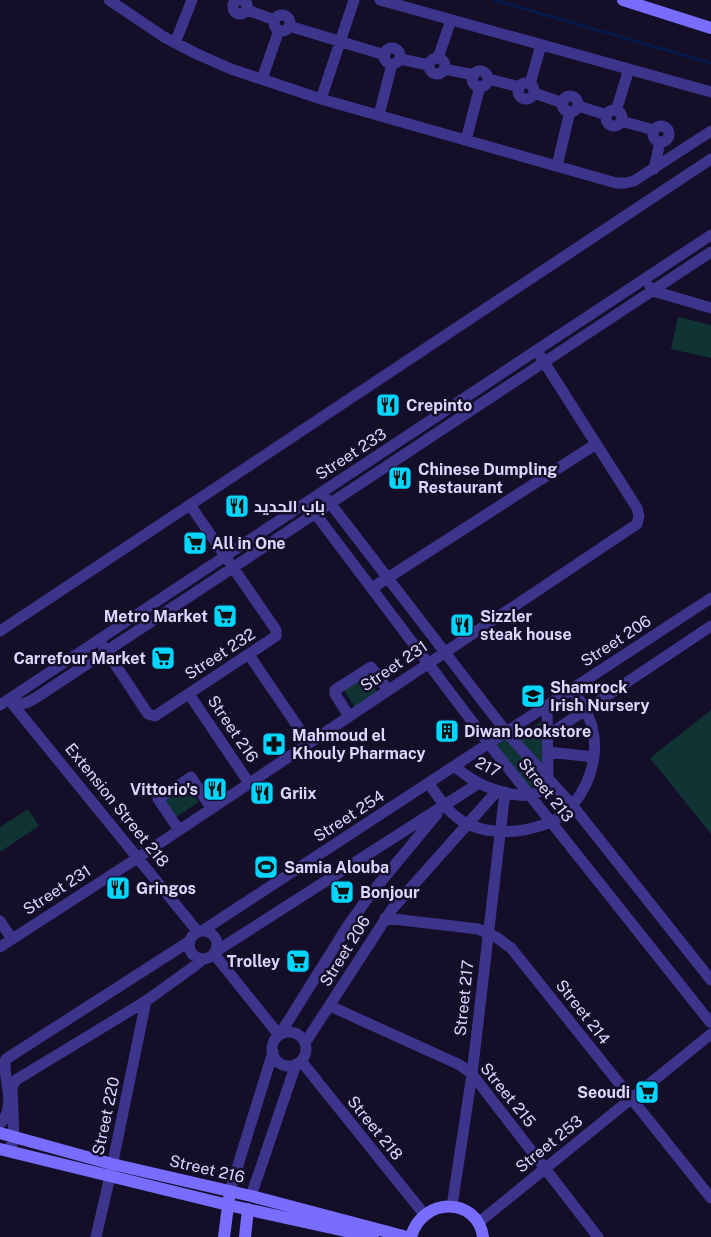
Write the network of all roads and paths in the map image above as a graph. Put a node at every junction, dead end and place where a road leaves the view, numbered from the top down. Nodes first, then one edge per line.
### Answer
1 (109, 0) edge
2 (192, 0) edge
3 (354, 0) edge
4 (380, 0) edge
5 (623, 0) edge
6 (239, 2) edge
7 (451, 20) junction
8 (281, 25) junction
9 (711, 28) edge
10 (340, 41) junction
11 (175, 43) junction
12 (541, 45) junction
13 (392, 59) junction
14 (437, 64) junction
15 (629, 69) junction
16 (262, 79) junction
17 (484, 83) junction
18 (528, 88) junction
19 (711, 92) edge
20 (321, 99) junction
21 (570, 107) junction
22 (379, 116) junction
23 (615, 116) junction
24 (711, 131) edge
25 (664, 139) junction
26 (466, 140) junction
27 (690, 145) junction
28 (711, 159) edge
29 (557, 166) junction
30 (654, 169) junction
31 (711, 235) edge
32 (711, 252) edge
33 (645, 280) junction
34 (653, 291) junction
35 (711, 308) edge
36 (537, 351) junction
37 (545, 363) junction
38 (596, 444) junction
39 (323, 492) junction
40 (307, 503) junction
41 (331, 504) junction
42 (190, 505) junction
43 (316, 514) junction
44 (226, 556) junction
45 (234, 568) junction
46 (388, 578) junction
47 (372, 588) junction
48 (711, 598) edge
49 (711, 626) edge
50 (0, 631) edge
51 (99, 640) junction
52 (106, 651) junction
53 (445, 652) junction
54 (249, 655) junction
55 (428, 663) junction
56 (572, 689) junction
57 (388, 690) junction
58 (189, 694) junction
59 (4, 702) edge
60 (547, 706) junction
61 (586, 710) junction
62 (349, 716) junction
63 (507, 733) junction
64 (548, 735) junction
65 (309, 742) junction
66 (489, 744) junction
67 (548, 752) junction
68 (594, 757) junction
69 (455, 766) junction
70 (548, 778) junction
71 (249, 783) junction
72 (478, 783) junction
73 (429, 784) junction
74 (501, 792) junction
75 (528, 795) junction
76 (444, 805) junction
77 (572, 805) junction
78 (211, 808) junction
79 (551, 822) junction
80 (468, 824) junction
81 (179, 830) junction
82 (500, 832) junction
83 (138, 857) junction
84 (385, 918) junction
85 (0, 921) edge
86 (200, 931) junction
87 (488, 933) junction
88 (12, 939) junction
89 (190, 941) junction
90 (0, 947) edge
91 (215, 953) junction
92 (203, 959) junction
93 (711, 980) edge
94 (146, 1001) junction
95 (330, 1006) junction
96 (711, 1021) edge
97 (711, 1034) edge
98 (280, 1035) junction
99 (305, 1043) junction
100 (273, 1052) junction
101 (298, 1063) junction
102 (472, 1074) junction
103 (630, 1099) junction
104 (0, 1124) edge
105 (0, 1133) edge
106 (14, 1136) junction
107 (3, 1150) edge
108 (546, 1168) junction
109 (111, 1170) junction
110 (230, 1191) junction
111 (252, 1196) junction
112 (711, 1198) edge
113 (228, 1205) junction
114 (452, 1206) junction
115 (248, 1209) junction
116 (424, 1214) junction
117 (478, 1223) junction
118 (96, 1237) edge
119 (224, 1237) edge
120 (244, 1237) edge
121 (373, 1237) edge
122 (407, 1237) edge
123 (411, 1237) edge
124 (484, 1237) edge
125 (598, 1237) edge

1 - 11 street
2 - 11 street
3 - 10 street
4 - 7 street
5 - 9 main road
6 - 8 street
7 - 12 street
7 - 14 street
8 - 10 street
8 - 16 street
10 - 13 street
10 - 20 street
11 - 16 street
12 - 15 street
12 - 18 street
13 - 14 street
13 - 22 street
14 - 17 street
15 - 19 street
15 - 23 street
16 - 20 street
17 - 18 street
17 - 26 street
18 - 21 street
20 - 22 street
21 - 23 street
21 - 29 street
22 - 26 street
23 - 25 street
24 - 27 street
25 - 27 street
25 - 30 street
26 - 29 street
27 - 30 street
28 - 42 street
29 - 30 street
31 - 33 street, Street 233
32 - 34 street, Street 233
33 - 34 street
33 - 36 street, Street 233
34 - 35 street
34 - 37 street, Street 233
36 - 37 street, Street 231
36 - 39 street, Street 233
37 - 38 street, Street 231
37 - 41 street, Street 233
38 - 46 street
38 - 53 street, Street 231
39 - 40 street, Street 233
39 - 41 street, Street 213
40 - 43 street, Street 213
40 - 44 street, Street 233
41 - 43 street, Street 233
41 - 46 street, Street 213
42 - 44 street, Street 232
42 - 50 street
43 - 45 street, Street 233
43 - 47 street, Street 213
44 - 45 street, Street 232
44 - 51 street, Street 233
45 - 52 street, Street 233
45 - 54 street, Street 232
46 - 47 street
46 - 53 street, Street 213
47 - 55 street, Street 213
48 - 56 street, Street 206
49 - 61 street
51 - 52 street, Street 232
51 - 59 street, Street 233
52 - 58 street, Street 232
52 - 59 street, Street 233
53 - 55 street, Street 231
53 - 63 street, Street 213
54 - 58 street, Street 232
54 - 65 street
55 - 57 street, Street 231
55 - 66 street, Street 213
56 - 60 street, Street 206
56 - 61 street
57 - 62 street, Street 231
57 - 62 street
58 - 71 street, Street 216
59 - 83 street, Extension Street 218
60 - 63 street, Street 206
60 - 64 street
61 - 64 street
61 - 68 street
62 - 65 street, Street 231
63 - 66 street, Street 206
63 - 70 street, Street 213
64 - 67 street
65 - 71 street, Street 231
66 - 69 street, Street 254
66 - 75 street, Street 213
67 - 68 street
67 - 70 street
68 - 77 street
69 - 72 street, 217
69 - 73 street, Street 254
70 - 75 street
70 - 77 street, Street 213
71 - 78 street, Street 231
72 - 74 street, 217
72 - 76 street
73 - 76 street
73 - 86 street, Street 254
74 - 75 street, 217
74 - 80 street, Street 206
74 - 82 street, Street 217
75 - 79 street, Street 213
76 - 80 street
76 - 91 street
76 - 98 street, Street 206
77 - 79 street
77 - 93 street, Street 213
78 - 81 street, Street 231
78 - 81 street
79 - 82 street
79 - 96 street, Street 213
80 - 82 street
80 - 84 street, Street 206
81 - 83 street, Street 231
82 - 87 street, Street 217
83 - 86 street, Extension Street 218
83 - 88 street, Street 231
84 - 87 street, Street 214
84 - 95 street, Street 206
85 - 88 street
86 - 89 street
86 - 91 street
87 - 102 street, Street 217
87 - 103 street, Street 214
88 - 90 street, Street 231
89 - 92 street
89 - 104 street
91 - 92 street
91 - 98 street
92 - 94 street
94 - 106 street
94 - 109 street, Street 220
95 - 99 street, Street 206
95 - 102 street, Street 215
97 - 103 street, Street 253
98 - 99 street
98 - 100 street
99 - 101 street
100 - 101 street
100 - 110 street
101 - 111 street
101 - 116 street, Street 218
102 - 108 street, Street 215
102 - 114 street, Street 217
103 - 108 street, Street 253
103 - 112 street, Street 214
105 - 106 main road, Street 216
106 - 107 street
106 - 109 main road, Street 216
107 - 109 main road, Street 216
108 - 117 street, Street 253
108 - 125 street, Street 215
109 - 110 main road, Street 216
109 - 113 main road, Street 216
109 - 118 street, Street 220
110 - 111 main road, Street 216
110 - 113 main road
111 - 122 main road, Street 216
113 - 115 main road, Street 216
113 - 119 main road
114 - 116 main road
114 - 117 main road
115 - 120 main road
115 - 121 main road, Street 216
116 - 123 main road
117 - 124 main road

